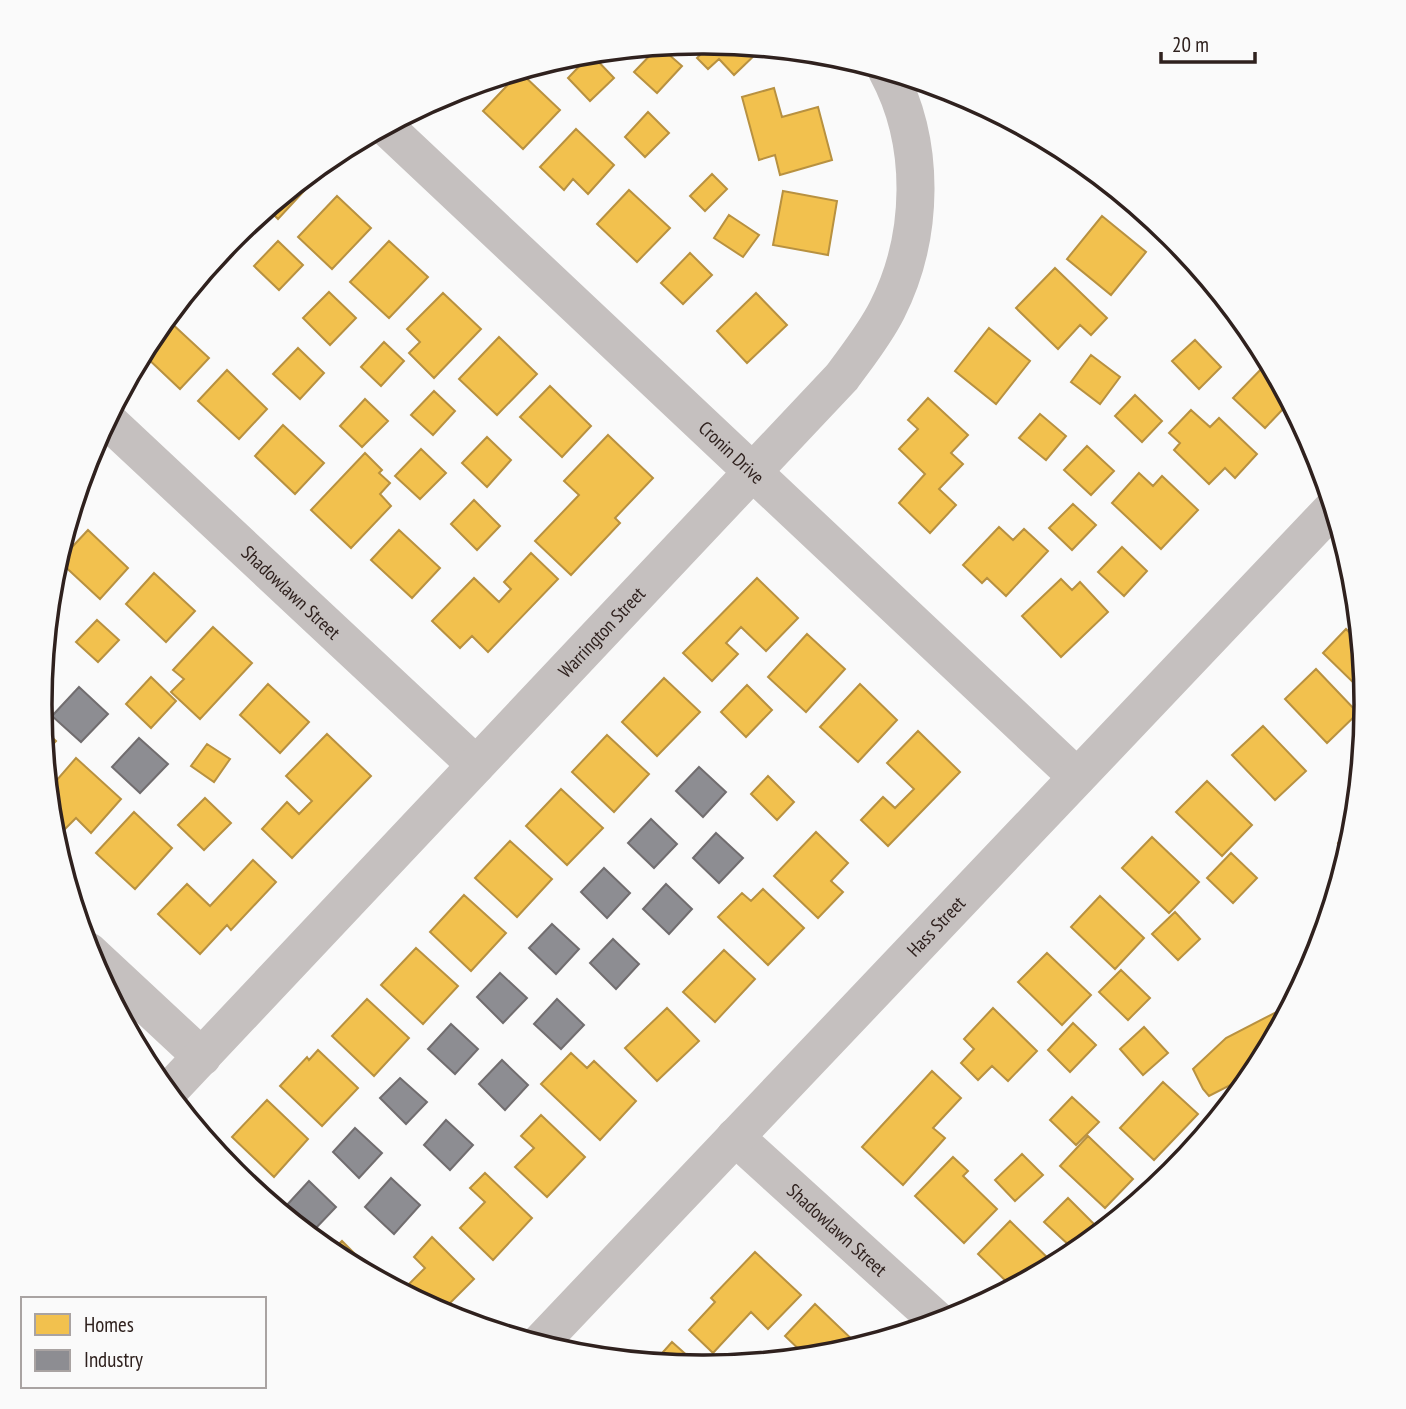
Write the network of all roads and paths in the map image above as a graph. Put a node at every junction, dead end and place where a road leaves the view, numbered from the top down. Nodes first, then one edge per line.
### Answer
1 (893, 83) edge
2 (392, 133) edge
3 (115, 428) edge
4 (752, 471) junction
5 (1325, 516) edge
6 (476, 765) junction
7 (1077, 777) junction
8 (110, 971) edge
9 (201, 1057) junction
10 (175, 1084) edge
11 (735, 1137) junction
12 (930, 1313) edge
13 (546, 1336) edge

1 - 4 street, Warrington Street
2 - 4 street, Cronin Drive
3 - 6 street, Shadowlawn Street
4 - 6 street, Warrington Street
4 - 7 street, Cronin Drive
5 - 7 street, Hass Street
6 - 9 street, Warrington Street
7 - 11 street, Hass Street
8 - 9 street
9 - 10 street, Warrington Street
11 - 12 street, Shadowlawn Street
11 - 13 street, Hass Street

